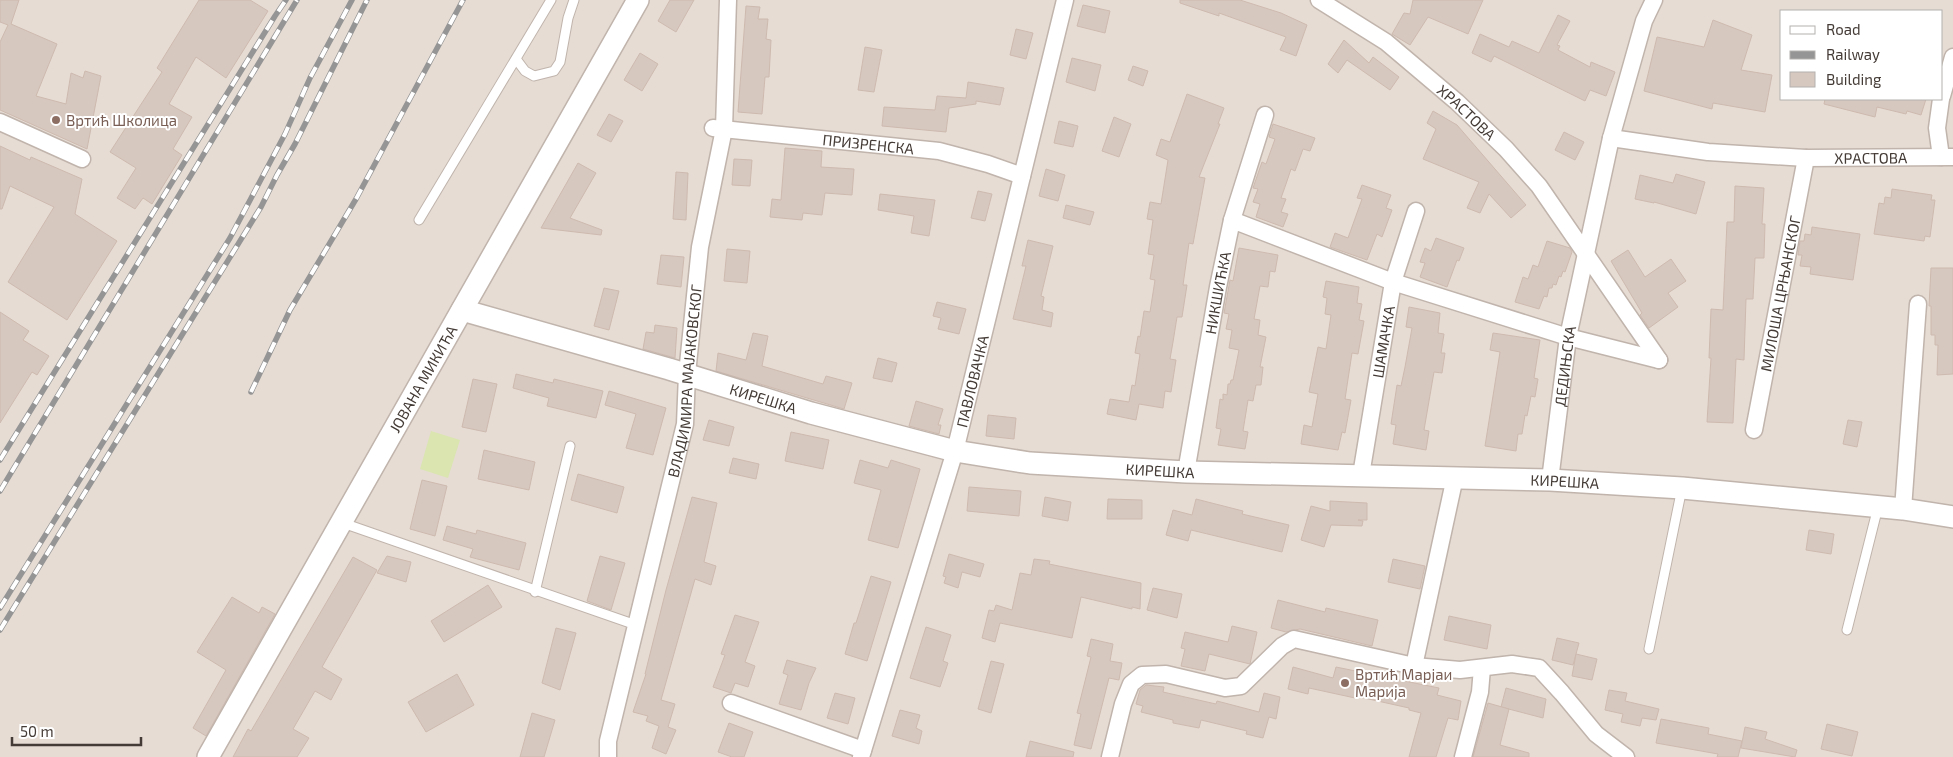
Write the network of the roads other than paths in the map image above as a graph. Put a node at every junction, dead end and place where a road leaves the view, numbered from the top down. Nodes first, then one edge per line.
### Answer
1 (550, 0) edge
2 (574, 0) edge
3 (638, 0) edge
4 (728, 0) edge
5 (1065, 0) edge
6 (1319, 0) edge
7 (1654, 0) edge
8 (1953, 57) edge
9 (516, 58) junction
10 (1943, 90) edge
11 (1941, 100) edge
12 (1264, 115) dead end
13 (0, 122) edge
14 (718, 128) junction
15 (1611, 138) junction
16 (1947, 157) edge
17 (1806, 158) junction
18 (82, 159) dead end
19 (1022, 176) junction
20 (1416, 211) dead end
21 (419, 220) dead end
22 (1232, 220) junction
23 (1586, 253) junction
24 (1393, 282) junction
25 (1918, 304) dead end
26 (462, 310) junction
27 (1568, 337) junction
28 (687, 374) junction
29 (1754, 430) dead end
30 (570, 446) dead end
31 (955, 451) junction
32 (1186, 472) junction
33 (1361, 474) junction
34 (1455, 477) junction
35 (1550, 480) junction
36 (1682, 488) junction
37 (1878, 506) junction
38 (1903, 509) junction
39 (1953, 517) edge
40 (340, 522) junction
41 (535, 592) junction
42 (636, 625) junction
43 (1847, 630) dead end
44 (1649, 649) dead end
45 (1414, 666) junction
46 (1482, 668) junction
47 (732, 703) dead end
48 (865, 754) edge
49 (208, 757) edge
50 (608, 757) edge
51 (1110, 757) edge
52 (1463, 757) edge
53 (1626, 757) edge

1 - 9 lane
2 - 9 lane
3 - 26 street, ЈОВАНА МИКИЋА
4 - 14 street, ВЛАДИМИРА МАЈАКОВСКОГ
5 - 19 street, ПАВЛОВАЧКА
6 - 23 street, ХРАСТОВА
7 - 15 street
8 - 10 street
9 - 21 lane
11 - 16 street
12 - 22 street, НИКШИЋКА
13 - 18 street
14 - 19 street, ПРИЗРЕНСКА
14 - 28 street, ВЛАДИМИРА МАЈАКОВСКОГ
15 - 17 street, ХРАСТОВА
15 - 23 street
16 - 17 street, ХРАСТОВА
17 - 29 street, МИЛОША ЦРЊАНСКОГ
19 - 31 street, ПАВЛОВАЧКА
20 - 24 street, ШАМАЧКА
22 - 24 street
22 - 32 street, НИКШИЋКА
23 - 27 street, ДЕДИЊСКА
23 - 27 street, ХРАСТОВА
24 - 27 street
24 - 33 street, ШАМАЧКА
25 - 38 street
26 - 28 street, КИРЕШКА
26 - 40 street, ЈОВАНА МИКИЋА
27 - 35 street, ДЕДИЊСКА
28 - 31 street, КИРЕШКА
28 - 42 street, ВЛАДИМИРА МАЈАКОВСКОГ
30 - 41 lane
31 - 32 street, КИРЕШКА
31 - 48 street, ПАВЛОВАЧКА
32 - 33 street, КИРЕШКА
33 - 34 street, КИРЕШКА
34 - 35 street, КИРЕШКА
34 - 45 street
35 - 36 street, КИРЕШКА
36 - 37 street, КИРЕШКА
36 - 44 lane
37 - 38 street, КИРЕШКА
37 - 43 lane
38 - 39 street, КИРЕШКА
40 - 41 lane
40 - 49 street, ЈОВАНА МИКИЋА
41 - 42 lane
42 - 50 street, ВЛАДИМИРА МАЈАКОВСКОГ
45 - 46 street
45 - 51 street
46 - 52 street
46 - 53 street
47 - 48 street

